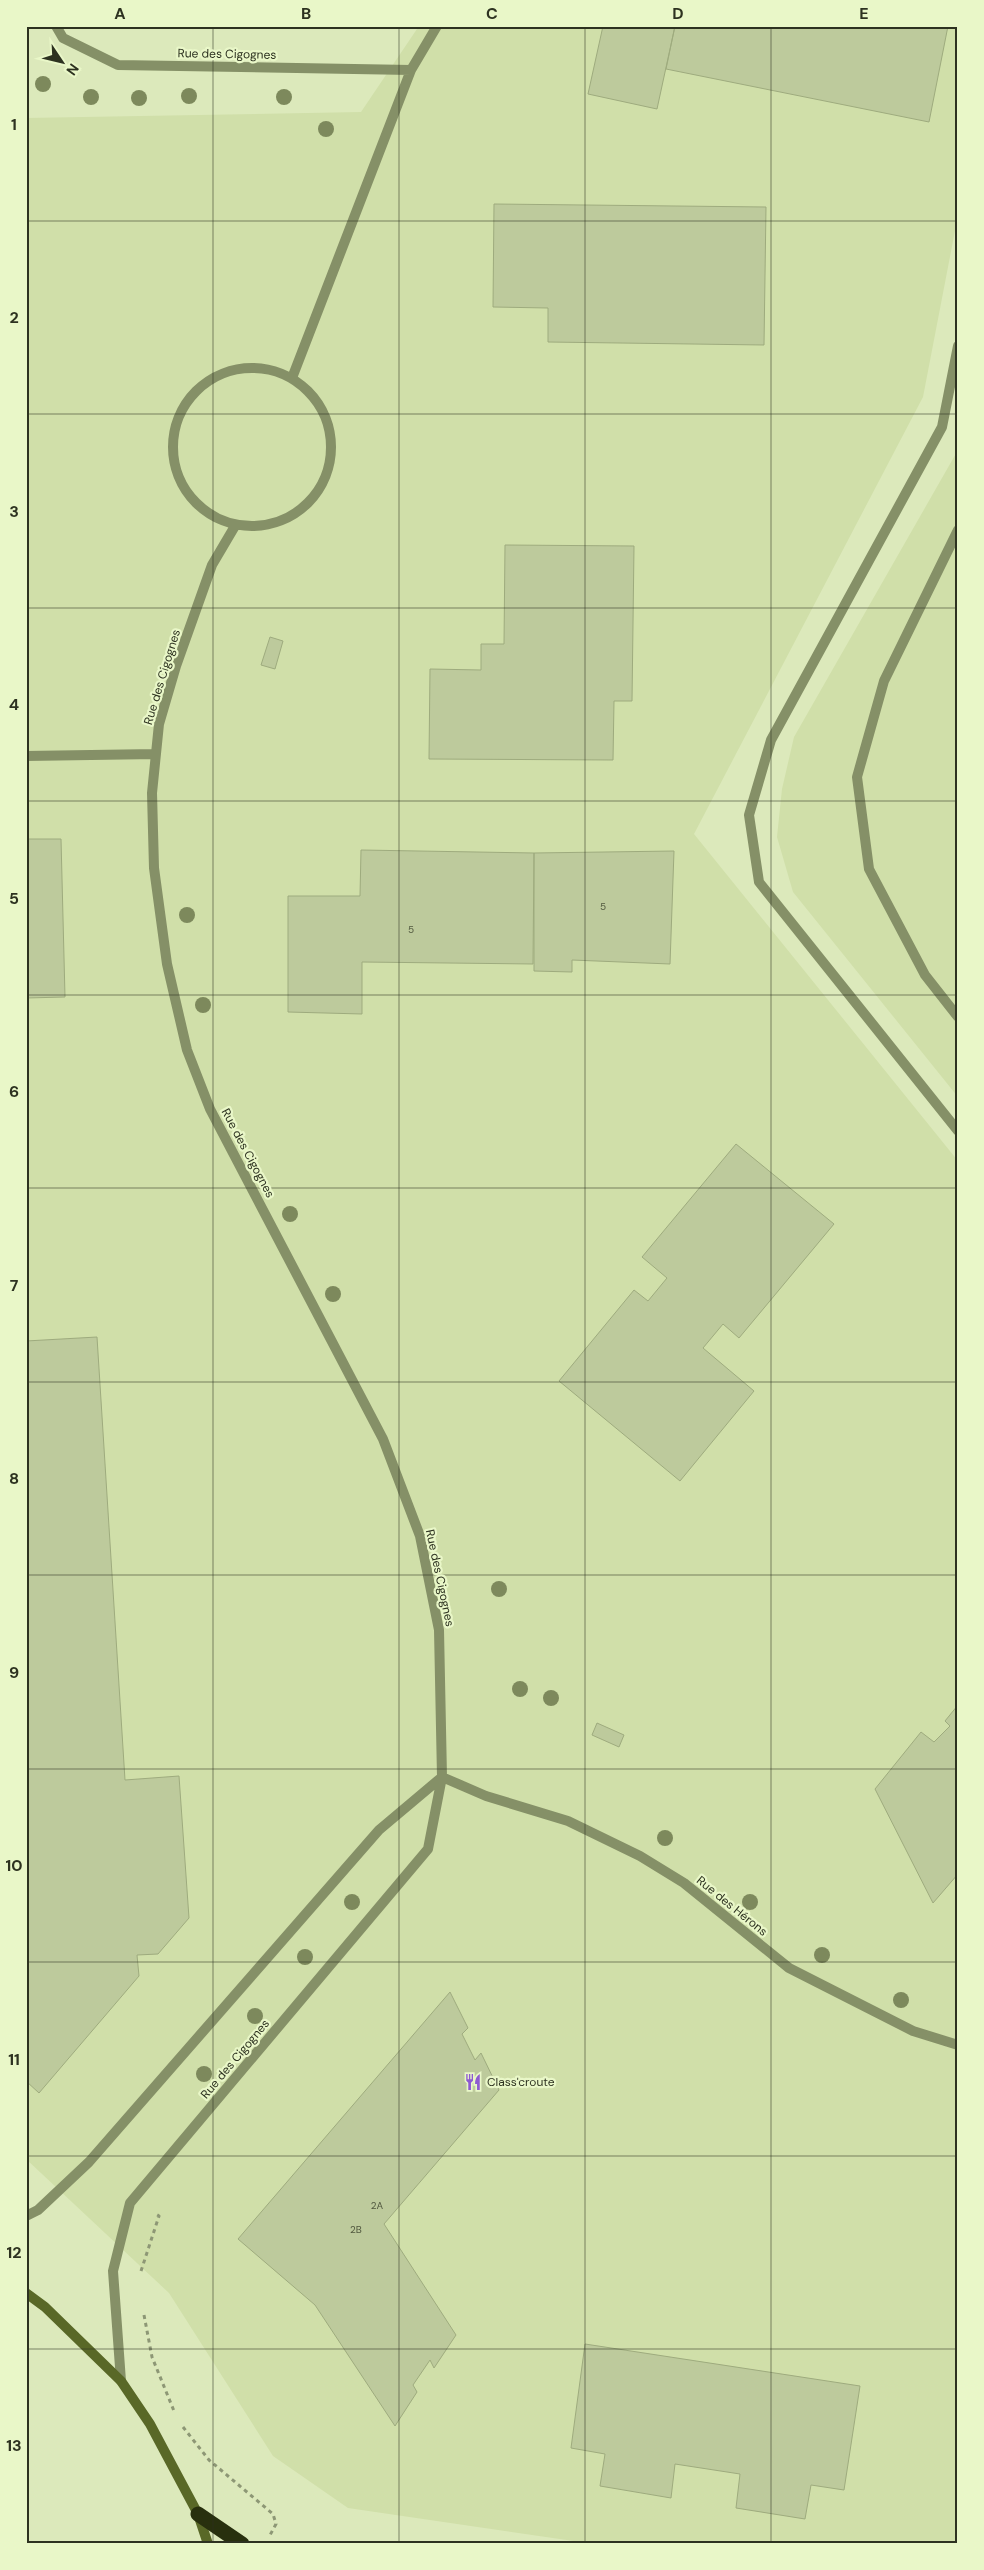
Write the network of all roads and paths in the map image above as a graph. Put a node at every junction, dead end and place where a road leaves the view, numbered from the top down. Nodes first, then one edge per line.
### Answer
1 (56, 26) edge
2 (437, 26) edge
3 (411, 70) junction
4 (958, 346) edge
5 (292, 378) junction
6 (235, 526) junction
7 (958, 530) edge
8 (156, 754) junction
9 (26, 756) edge
10 (958, 1017) edge
11 (958, 1131) edge
12 (442, 1777) junction
13 (958, 2045) edge
14 (130, 2203) junction
15 (26, 2216) edge
16 (141, 2274) dead end
17 (26, 2293) edge
18 (142, 2306) dead end
19 (121, 2381) junction
20 (174, 2412) dead end
21 (178, 2422) dead end
22 (198, 2514) junction
23 (266, 2540) dead end
24 (208, 2544) edge
25 (242, 2544) edge

1 - 3 street, Rue des Cigognes
2 - 3 street
3 - 5 street
4 - 11 street
5 - 6 street
5 - 6 street
6 - 8 street, Rue des Cigognes
7 - 10 street
8 - 9 street
8 - 12 street, Rue des Cigognes
12 - 13 street, Rue des Hérons
12 - 14 street, Rue des Cigognes
12 - 15 street
14 - 16 path
14 - 19 street, Rue des Cigognes
17 - 19 main road
18 - 20 path
19 - 22 main road
21 - 23 path
22 - 24 main road
22 - 25 highway

